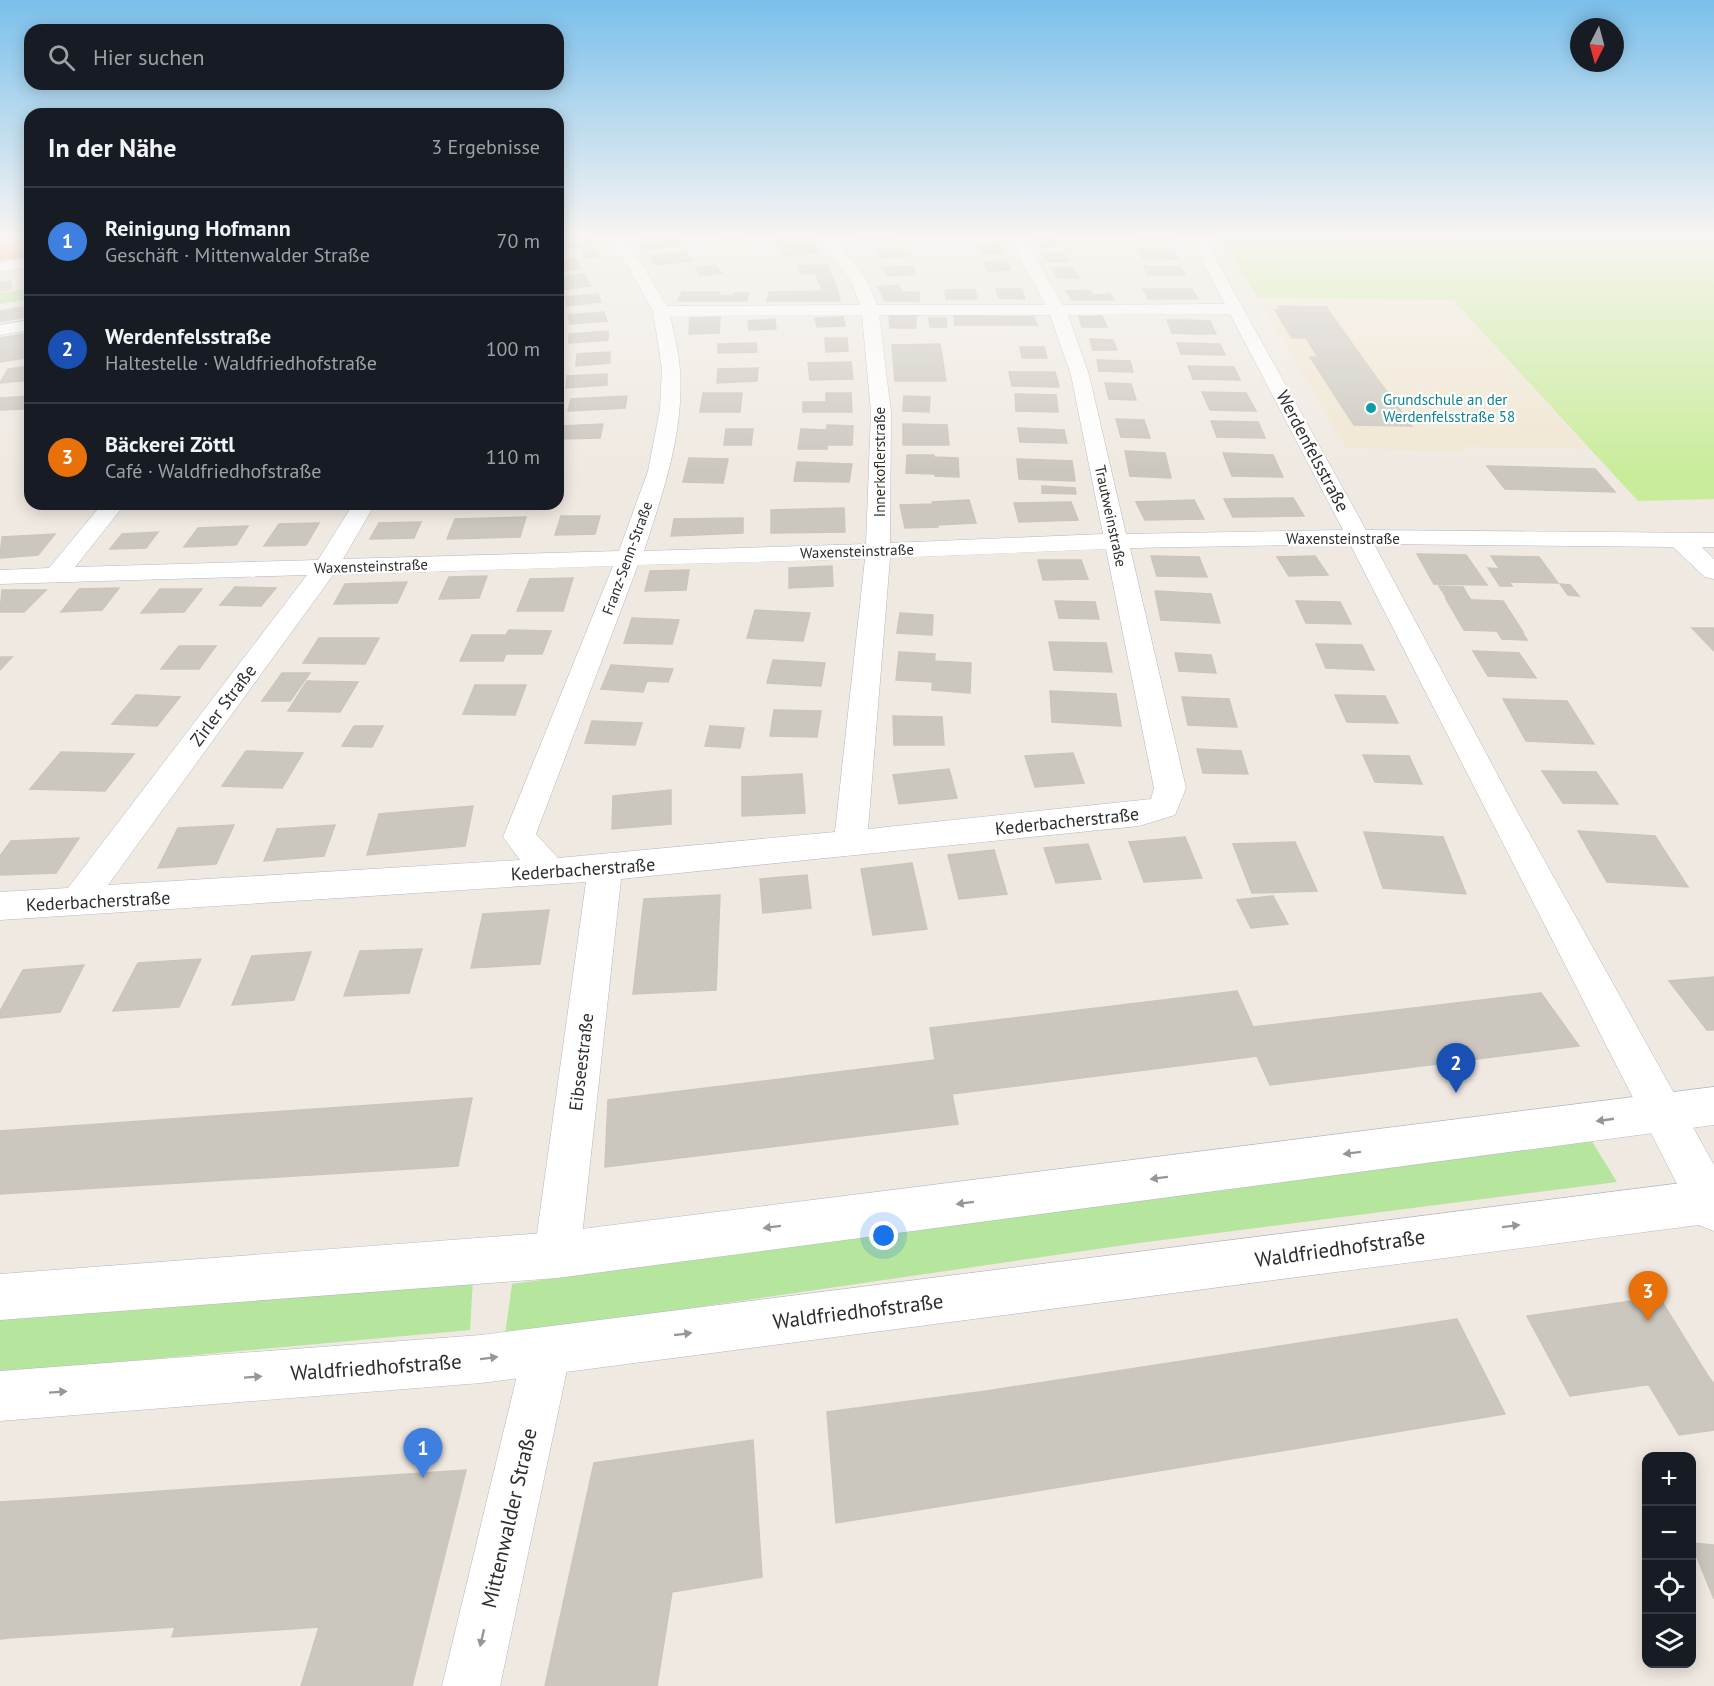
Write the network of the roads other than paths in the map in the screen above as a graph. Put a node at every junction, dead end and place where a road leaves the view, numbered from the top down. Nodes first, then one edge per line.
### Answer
1 (662, 315) edge
2 (871, 315) edge
3 (1059, 315) edge
4 (1238, 315) edge
5 (24, 326) edge
6 (0, 330) edge
7 (109, 510) edge
8 (360, 510) edge
9 (1358, 537) junction
10 (1680, 540) junction
11 (1714, 540) edge
12 (1116, 541) junction
13 (878, 551) junction
14 (629, 558) junction
15 (326, 567) junction
16 (1714, 572) edge
17 (57, 574) junction
18 (0, 577) edge
19 (1164, 807) joint
20 (850, 844) junction
21 (605, 868) junction
22 (551, 872) junction
23 (76, 903) junction
24 (0, 906) edge
25 (1714, 1106) edge
26 (1663, 1112) junction
27 (1713, 1204) edge
28 (557, 1255) junction
29 (0, 1297) edge
30 (547, 1351) junction
31 (0, 1396) edge
32 (471, 1686) edge

1 - 14 street, Franz-Senn-Straße
2 - 13 street, Innerkoflerstraße
3 - 12 street, Trautweinstraße
4 - 9 street, Werdenfelsstraße
5 - 6 street
7 - 17 street
8 - 15 street, Zirler Straße
9 - 10 street, Waxensteinstraße
9 - 12 street, Waxensteinstraße
9 - 26 street, Werdenfelsstraße
10 - 11 street, Waxensteinstraße
10 - 16 street
12 - 13 street, Waxensteinstraße
12 - 19 street, Trautweinstraße
13 - 14 street, Waxensteinstraße
13 - 20 street, Innerkoflerstraße
14 - 15 street, Waxensteinstraße
14 - 22 street, Franz-Senn-Straße
15 - 17 street, Waxensteinstraße
15 - 23 street, Zirler Straße
17 - 18 street, Waxensteinstraße
19 - 20 street, Kederbacherstraße
20 - 21 street, Kederbacherstraße
21 - 22 street, Kederbacherstraße
21 - 28 street, Eibseestraße
22 - 23 street, Kederbacherstraße
23 - 24 street, Kederbacherstraße
25 - 26 street
26 - 27 street, Werdenfelsstraße
26 -> 28 street
30 -> 27 street, Waldfriedhofstraße
28 - 29 street
31 -> 30 street, Waldfriedhofstraße
30 -> 32 street, Mittenwalder Straße

